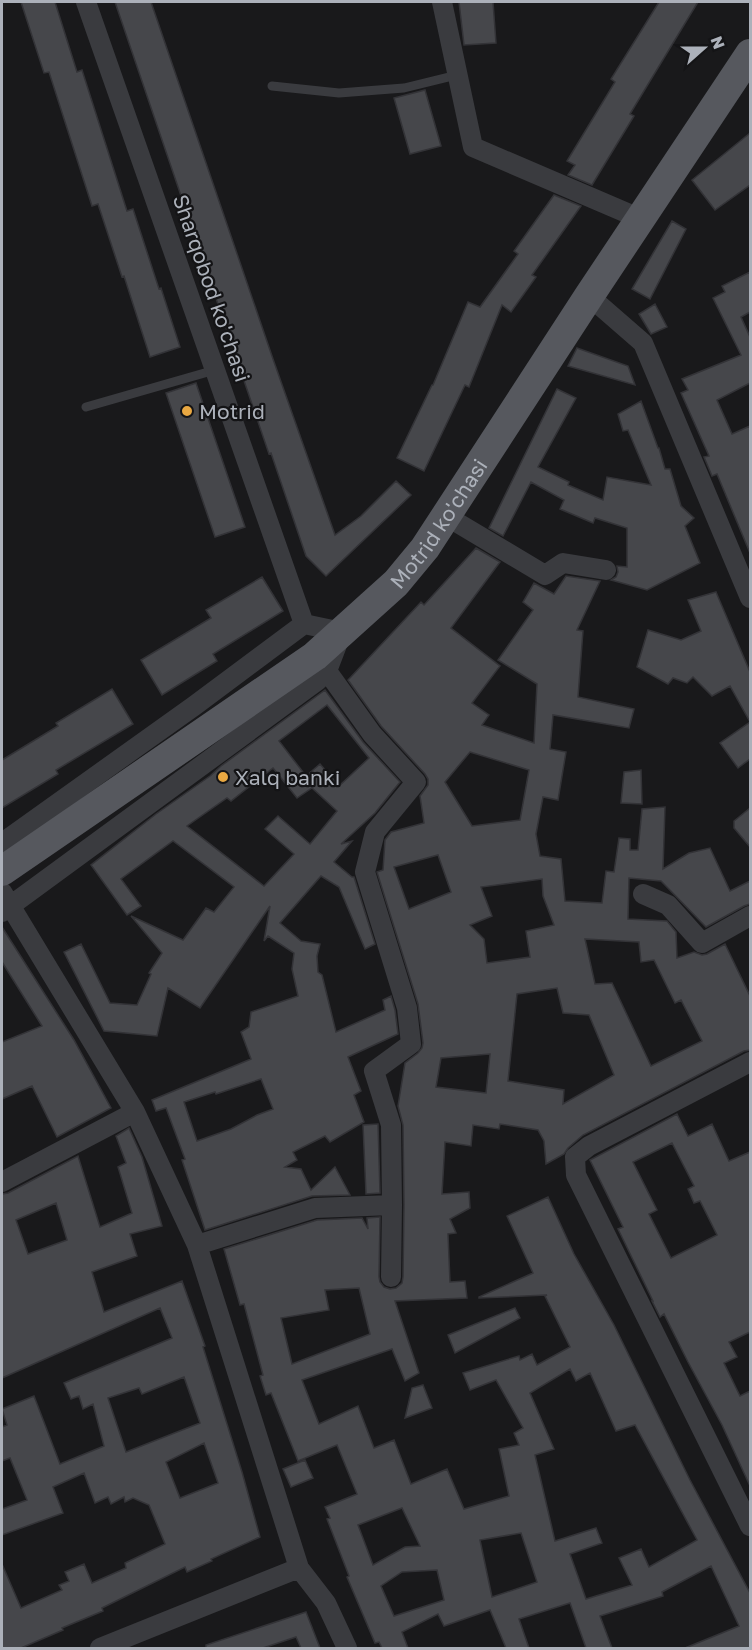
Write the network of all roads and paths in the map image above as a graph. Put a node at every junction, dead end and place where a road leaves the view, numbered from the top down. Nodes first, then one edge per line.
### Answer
1 (86, 2) edge
2 (442, 2) edge
3 (750, 54) edge
4 (457, 75) junction
5 (272, 86) dead end
6 (641, 219) junction
7 (589, 296) junction
8 (215, 370) junction
9 (86, 407) dead end
10 (446, 516) junction
11 (606, 570) dead end
12 (750, 598) edge
13 (304, 624) junction
14 (342, 632) junction
15 (321, 664) junction
16 (2, 843) edge
17 (2, 872) edge
18 (643, 894) dead end
19 (4, 903) edge
20 (750, 916) edge
21 (750, 1062) edge
22 (135, 1112) junction
23 (2, 1182) edge
24 (392, 1205) junction
25 (197, 1245) junction
26 (391, 1277) dead end
27 (750, 1526) edge
28 (299, 1568) junction
29 (100, 1648) edge
30 (347, 1648) edge

1 - 8 street, Sharqobod ko'chasi
2 - 4 street
3 - 6 main road, Motrid ko'chasi
4 - 5 lane
4 - 6 street
6 - 7 main road, Motrid ko'chasi
7 - 10 main road, Motrid ko'chasi
7 - 12 street
8 - 9 lane
8 - 13 street, Sharqobod ko'chasi
10 - 11 street
10 - 14 main road, Motrid ko'chasi
13 - 14 street
13 - 16 street
14 - 15 main road, Motrid ko'chasi
15 - 17 main road, Motrid ko'chasi
15 - 19 street
15 - 24 street
18 - 20 street
19 - 22 street
21 - 27 street
22 - 23 street
22 - 25 street
24 - 25 street
24 - 26 street
25 - 28 street
28 - 29 street
28 - 30 street

